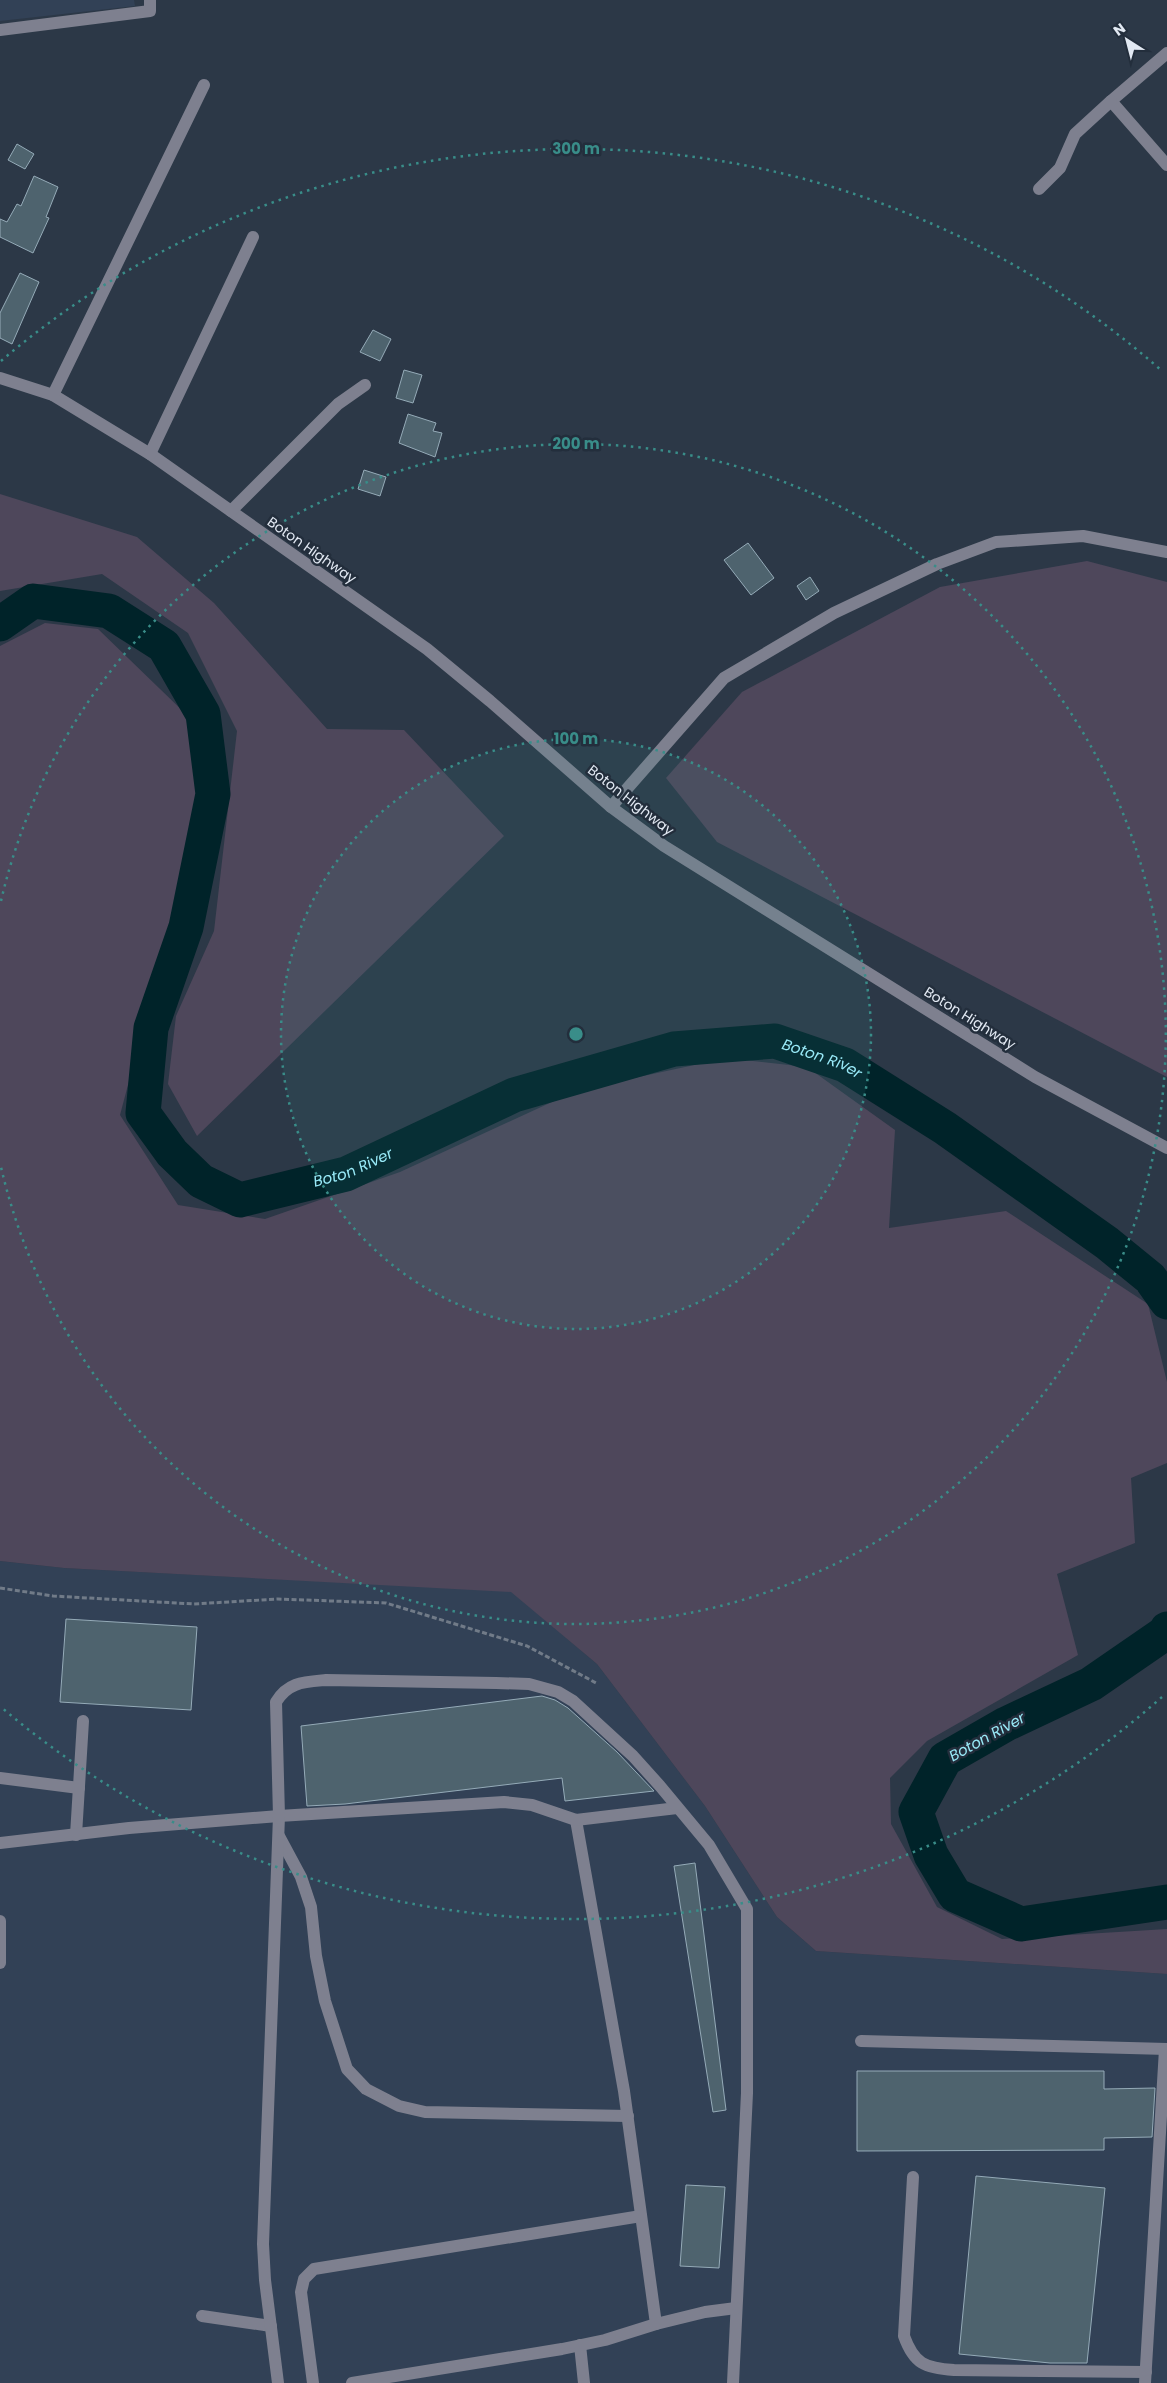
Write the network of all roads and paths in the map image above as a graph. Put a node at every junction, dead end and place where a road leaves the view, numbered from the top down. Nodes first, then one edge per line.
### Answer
1 (150, 0) edge
2 (0, 30) edge
3 (1167, 53) edge
4 (204, 85) dead end
5 (1110, 101) junction
6 (1167, 165) edge
7 (1039, 189) dead end
8 (253, 236) dead end
9 (0, 378) edge
10 (365, 385) dead end
11 (53, 395) junction
12 (150, 454) junction
13 (231, 511) junction
14 (1167, 552) edge
15 (611, 807) junction
16 (1167, 1148) edge
17 (0, 1588) edge
18 (598, 1684) dead end
19 (82, 1721) dead end
20 (0, 1778) edge
21 (79, 1788) junction
22 (677, 1808) junction
23 (279, 1816) junction
24 (576, 1820) junction
25 (278, 1834) junction
26 (76, 1835) junction
27 (0, 1843) edge
28 (0, 1921) edge
29 (0, 1963) edge
30 (861, 2041) dead end
31 (1166, 2049) edge
32 (628, 2116) junction
33 (913, 2177) dead end
34 (641, 2216) junction
35 (736, 2308) junction
36 (202, 2316) dead end
37 (656, 2324) junction
38 (271, 2326) junction
39 (580, 2345) junction
40 (1146, 2377) edge
41 (278, 2383) edge
42 (313, 2383) edge
43 (352, 2383) edge
44 (584, 2383) edge
45 (733, 2383) edge

1 - 2 street
3 - 5 street
4 - 11 street
5 - 6 street
5 - 7 street
8 - 12 street
9 - 11 street, Boton Highway
10 - 13 street
11 - 12 street, Boton Highway
12 - 13 street, Boton Highway
13 - 15 street, Boton Highway
14 - 15 street
15 - 16 street, Boton Highway
17 - 18 path
19 - 21 street
20 - 21 street
21 - 26 street
22 - 23 street
22 - 24 street
22 - 35 street
23 - 24 street
23 - 25 street
23 - 26 street
24 - 32 street
25 - 32 street
25 - 38 street
26 - 27 street
28 - 29 street
30 - 31 street
31 - 40 street
32 - 34 street
33 - 40 street
34 - 37 street
34 - 42 street
35 - 37 street
35 - 45 street
36 - 38 street
37 - 39 street
38 - 41 street
39 - 43 street
39 - 44 street

